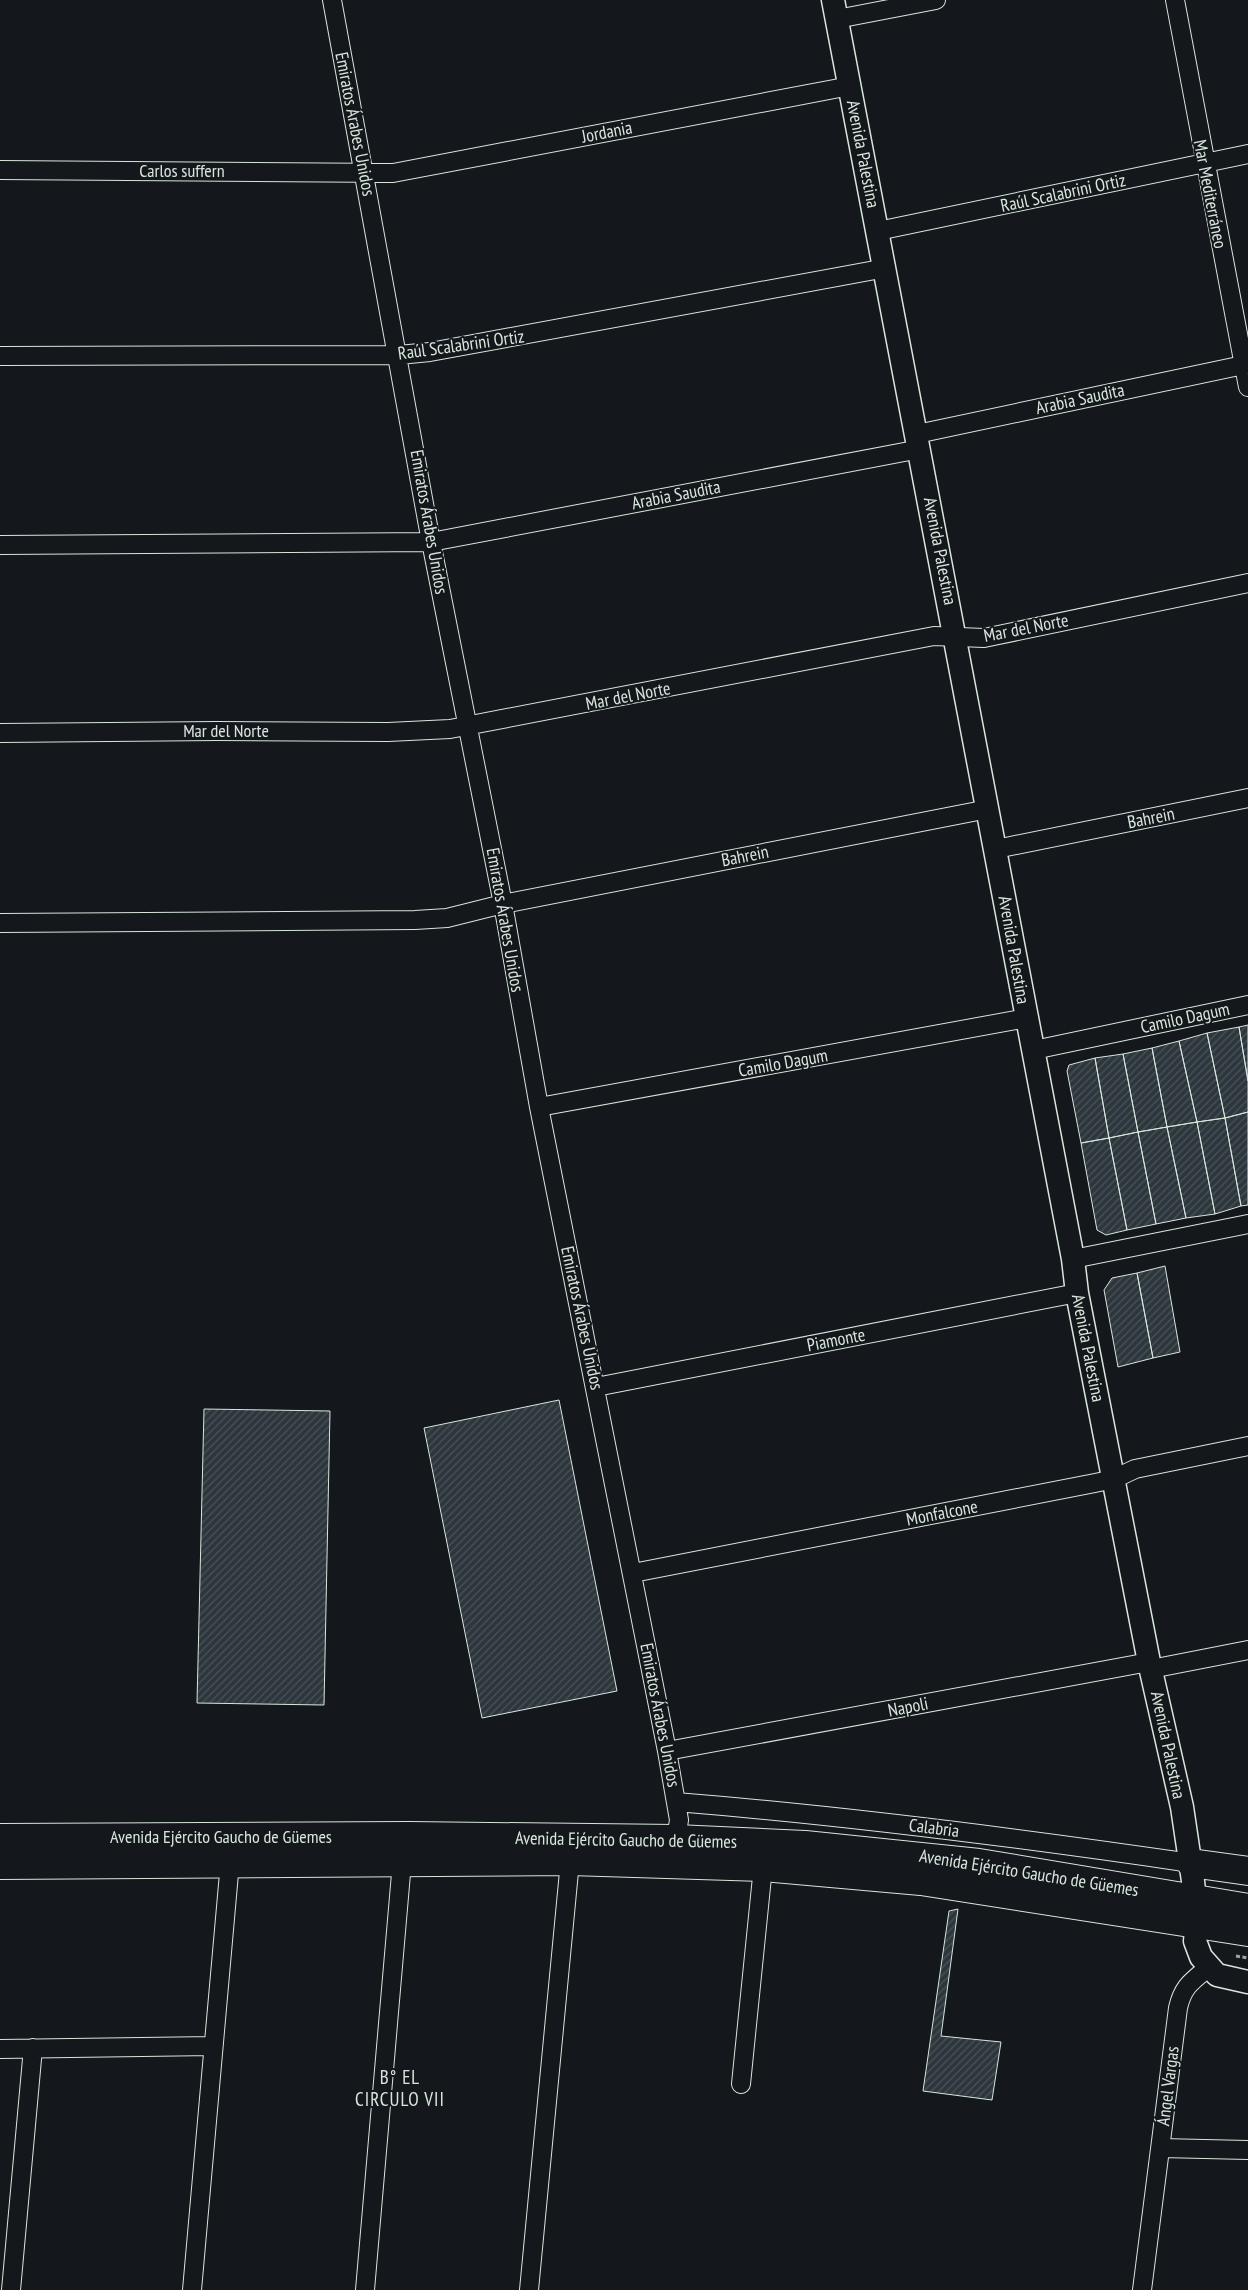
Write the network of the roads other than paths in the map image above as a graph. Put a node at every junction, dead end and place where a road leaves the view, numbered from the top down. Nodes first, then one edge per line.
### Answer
1 (332, 0) edge
2 (936, 0) edge
3 (1174, 0) edge
4 (835, 10) edge
5 (850, 86) junction
6 (1248, 154) edge
7 (1204, 163) junction
8 (0, 170) edge
9 (364, 172) junction
10 (878, 231) junction
11 (886, 268) junction
12 (399, 355) junction
13 (0, 356) edge
14 (1246, 364) edge
15 (1248, 387) edge
16 (918, 441) junction
17 (431, 542) junction
18 (0, 545) edge
19 (1248, 583) edge
20 (956, 636) junction
21 (468, 727) junction
22 (0, 733) edge
23 (1248, 798) edge
24 (988, 809) junction
25 (996, 849) junction
26 (503, 904) junction
27 (0, 923) edge
28 (1248, 1005) edge
29 (1027, 1018) junction
30 (1034, 1050) junction
31 (539, 1107) junction
32 (1248, 1224) edge
33 (1073, 1259) junction
34 (1077, 1293) junction
35 (596, 1387) junction
36 (1248, 1446) edge
37 (1114, 1478) junction
38 (633, 1573) junction
39 (1248, 1650) edge
40 (1150, 1665) junction
41 (667, 1751) junction
42 (676, 1802) junction
43 (0, 1838) edge
44 (676, 1839) junction
45 (570, 1861) junction
46 (230, 1862) junction
47 (402, 1862) junction
48 (1191, 1864) junction
49 (0, 1865) edge
50 (763, 1867) junction
51 (1248, 1871) edge
52 (1248, 1908) edge
53 (1196, 1911) junction
54 (1248, 1932) edge
55 (1209, 1967) junction
56 (1248, 1982) edge
57 (212, 2046) junction
58 (0, 2048) edge
59 (33, 2048) junction
60 (741, 2084) dead end
61 (1160, 2148) junction
62 (1248, 2150) edge
63 (11, 2290) edge
64 (192, 2290) edge
65 (365, 2290) edge
66 (529, 2290) edge
67 (1142, 2290) edge

1 - 9 street, Emiratos Árabes Unidos
2 - 4 street
3 - 7 street, Mar Mediterráneo
4 - 5 street, Avenida Palestina
5 - 9 street, Jordania
5 - 10 street, Avenida Palestina
6 - 7 street, Raúl Scalabrini Ortiz
7 - 10 street, Raúl Scalabrini Ortiz
7 - 14 street, Mar Mediterráneo
8 - 9 street, Carlos suffern
9 - 12 street, Emiratos Árabes Unidos
10 - 11 street, Avenida Palestina
11 - 12 street, Raúl Scalabrini Ortiz
11 - 16 street, Avenida Palestina
12 - 13 street, Raúl Scalabrini Ortiz
12 - 17 street, Emiratos Árabes Unidos
14 - 15 street, Mar Mediterráneo
14 - 16 street, Arabia Saudita
16 - 17 street, Arabia Saudita
16 - 20 street, Avenida Palestina
17 - 18 street, Arabia Saudita
17 - 21 street, Emiratos Árabes Unidos
19 - 20 street, Mar del Norte
20 - 21 street, Mar del Norte
20 - 24 street, Avenida Palestina
21 - 22 street, Mar del Norte
21 - 26 street, Emiratos Árabes Unidos
23 - 25 street, Bahrein
24 - 25 street, Avenida Palestina
24 - 26 street, Bahrein
25 - 29 street, Avenida Palestina
26 - 27 street, Bahrein
26 - 31 street, Emiratos Árabes Unidos
28 - 30 street, Camilo Dagum
29 - 30 street, Avenida Palestina
29 - 31 street, Camilo Dagum
30 - 33 street, Avenida Palestina
31 - 35 street, Emiratos Árabes Unidos
32 - 33 street
33 - 34 street, Avenida Palestina
34 - 35 street, Piamonte
34 - 37 street, Avenida Palestina
35 - 38 street, Emiratos Árabes Unidos
36 - 37 street, Monfalcone
37 - 38 street, Monfalcone
37 - 40 street, Avenida Palestina
38 - 41 street, Emiratos Árabes Unidos
39 - 40 street, Napoli
40 - 41 street, Napoli
40 - 48 street, Avenida Palestina
41 - 42 street, Emiratos Árabes Unidos
42 - 44 street, Emiratos Árabes Unidos
42 - 48 street, Calabria
43 - 44 main road, Avenida Ejército Gaucho de Güemes
44 - 53 main road, Avenida Ejército Gaucho de Güemes
45 - 47 main road, Avenida Ejército Gaucho de Güemes
45 - 50 main road, Avenida Ejército Gaucho de Güemes
45 - 66 street
46 - 47 main road, Avenida Ejército Gaucho de Güemes
46 - 49 main road, Avenida Ejército Gaucho de Güemes
46 - 57 street
47 - 65 street
48 - 51 main road
48 - 53 street, Avenida Palestina
50 - 53 main road, Avenida Ejército Gaucho de Güemes
50 - 60 street
52 - 53 main road, Avenida Ejército Gaucho de Güemes
53 - 54 main road, Avenida Ejército Gaucho de Güemes
53 - 55 street
55 - 56 street
55 - 61 street, Ángel Vargas
57 - 59 street
57 - 64 street
58 - 59 street
59 - 63 street
61 - 62 street
61 - 67 street, Ángel Vargas

